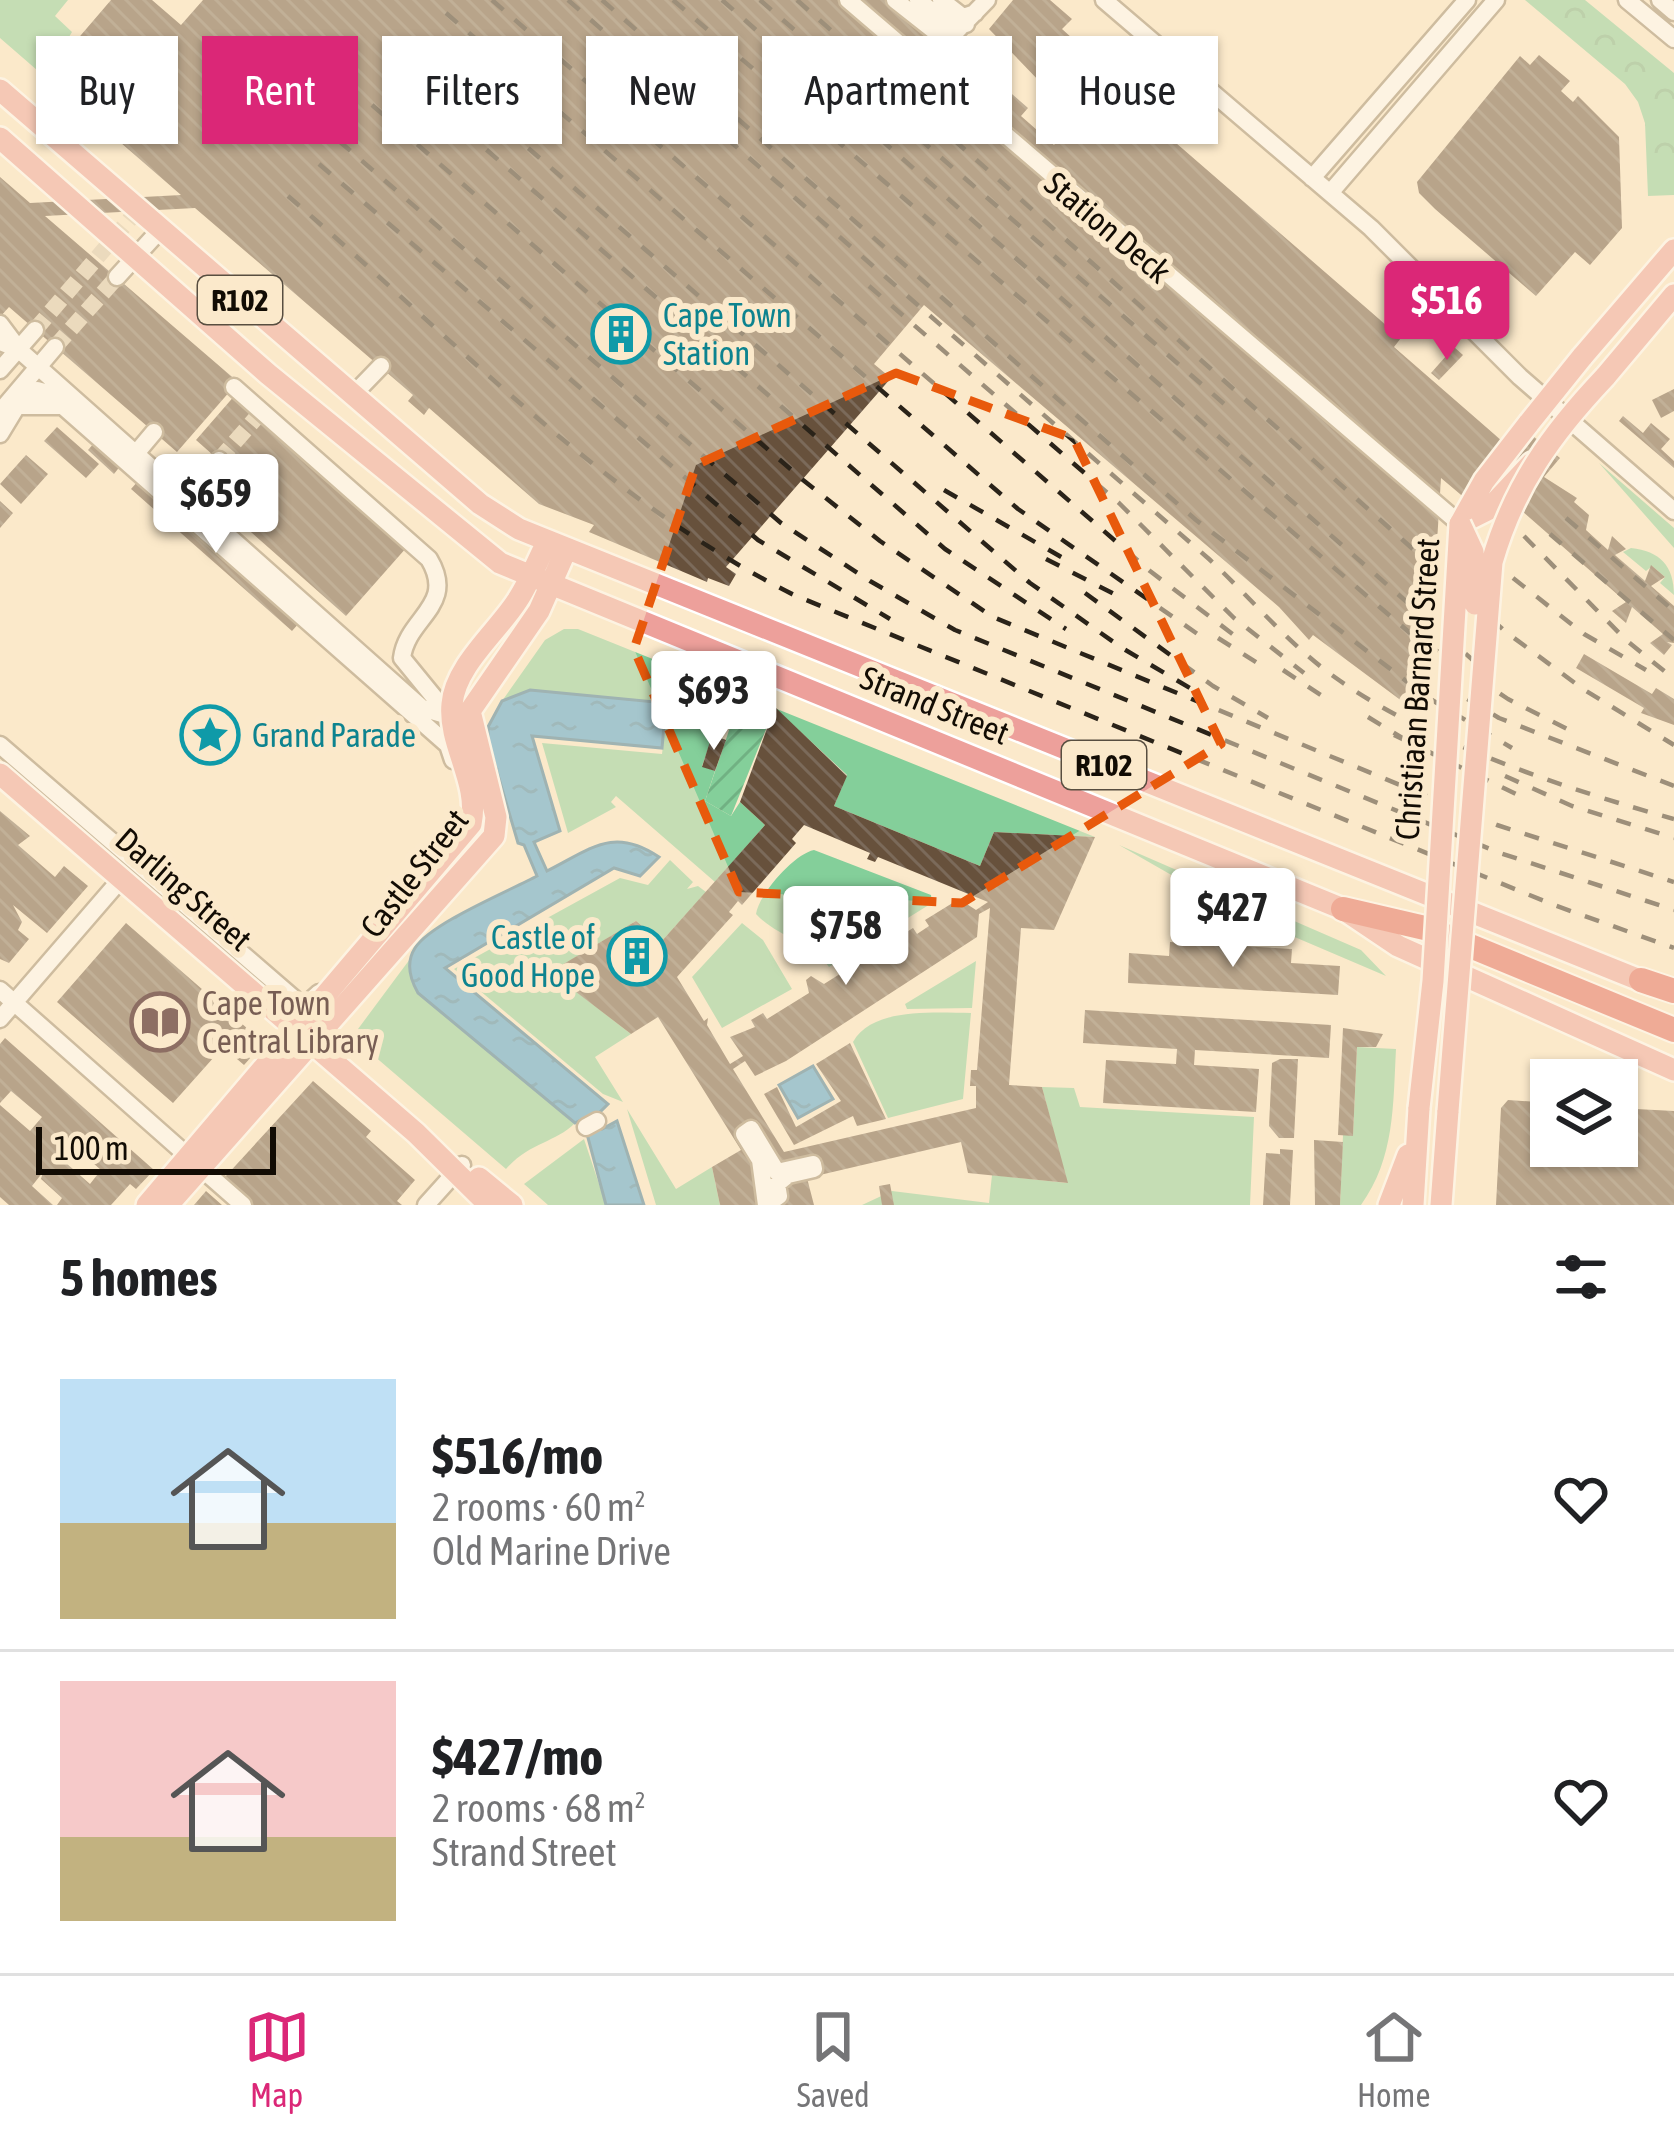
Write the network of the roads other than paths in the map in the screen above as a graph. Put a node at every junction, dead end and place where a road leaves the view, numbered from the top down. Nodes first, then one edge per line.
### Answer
1 (848, 0) edge
2 (895, 0) edge
3 (919, 0) edge
4 (941, 0) edge
5 (1104, 0) edge
6 (1467, 0) edge
7 (1496, 0) edge
8 (1627, 0) edge
9 (1660, 0) edge
10 (976, 8) edge
11 (1674, 12) edge
12 (1674, 39) edge
13 (0, 90) edge
14 (0, 138) edge
15 (1312, 178) junction
16 (1330, 193) junction
17 (159, 231) junction
18 (1674, 250) edge
19 (136, 257) junction
20 (117, 277) tunnel mouth
21 (1674, 295) edge
22 (0, 324) edge
23 (35, 330) tunnel mouth
24 (0, 342) edge
25 (55, 347) tunnel mouth
26 (19, 349) junction
27 (381, 366) dead end
28 (39, 367) junction
29 (0, 370) edge
30 (234, 387) dead end
31 (352, 396) junction
32 (8, 409) edge
33 (154, 433) dead end
34 (0, 434) edge
35 (137, 451) junction
36 (219, 460) tunnel mouth
37 (1532, 463) junction
38 (188, 494) junction
39 (1674, 511) edge
40 (1460, 524) junction
41 (557, 546) junction
42 (541, 582) junction
43 (1483, 630) junction
44 (418, 680) junction
45 (457, 682) junction
46 (460, 720) junction
47 (0, 746) edge
48 (0, 774) edge
49 (122, 879) junction
50 (1343, 909) junction
51 (1642, 980) joint
52 (1674, 993) edge
53 (7, 996) edge
54 (0, 1019) edge
55 (1674, 1030) edge
56 (305, 1038) junction
57 (1674, 1070) edge
58 (1418, 1114) junction
59 (813, 1163) joint
60 (196, 1164) junction
61 (459, 1170) junction
62 (147, 1205) edge
63 (168, 1205) edge
64 (243, 1205) edge
65 (426, 1205) edge
66 (489, 1205) edge
67 (512, 1205) edge
68 (1389, 1205) edge
69 (1412, 1205) edge
70 (1441, 1205) edge

1 - 40 street, Station Deck
2 - 10 street
3 - 10 street
4 - 10 street
5 - 15 street
6 - 15 street
7 - 16 street
8 - 12 street
9 - 11 street
13 - 17 main road, Strand Street / R102
14 - 19 main road, Strand Street / R102
15 - 16 street
16 - 39 street
17 - 19 street
17 - 31 main road, Strand Street / R102
18 - 40 main road, Christiaan Barnard Street, bridge
19 - 20 street
19 - 42 main road, Strand Street / R102
21 - 37 main road, Christiaan Barnard Street, bridge
22 - 26 street
23 - 26 street
24 - 26 street
25 - 28 street
26 - 28 street
26 - 29 street
27 - 31 street
28 - 32 street
28 - 35 street
30 - 44 street
31 - 41 main road, Strand Street / R102
32 - 34 street
32 - 47 street
33 - 35 street
35 - 38 street
36 - 38 street
37 - 40 main road, bridge
37 - 43 main road, Christiaan Barnard Street, bridge
38 - 46 street
40 - 43 main road, bridge
40 - 58 main road, Christiaan Barnard Street, bridge
41 - 42 main road, Castle Street
41 - 51 main road, Strand Street / R102
42 - 45 main road, Castle Street
42 - 46 main road, Castle Street
42 - 50 main road, Strand Street / R102
43 - 70 main road, Christiaan Barnard Street, bridge
44 - 45 street
44 - 46 street
45 - 46 main road, Castle Street
46 - 56 main road, Castle Street
48 - 49 main road, Darling Street
49 - 53 street
49 - 56 main road, Darling Street
50 - 55 highway
50 - 57 main road, Strand Street / R102
51 - 52 highway
53 - 54 street
53 - 60 street
56 - 60 main road
56 - 61 main road, Darling Street
58 - 68 main road
58 - 69 main road, Christiaan Barnard Street
59 - 59 street
60 - 62 main road
60 - 63 main road
60 - 64 street
61 - 65 street
61 - 66 main road, Darling Street
61 - 67 main road, Darling Street

